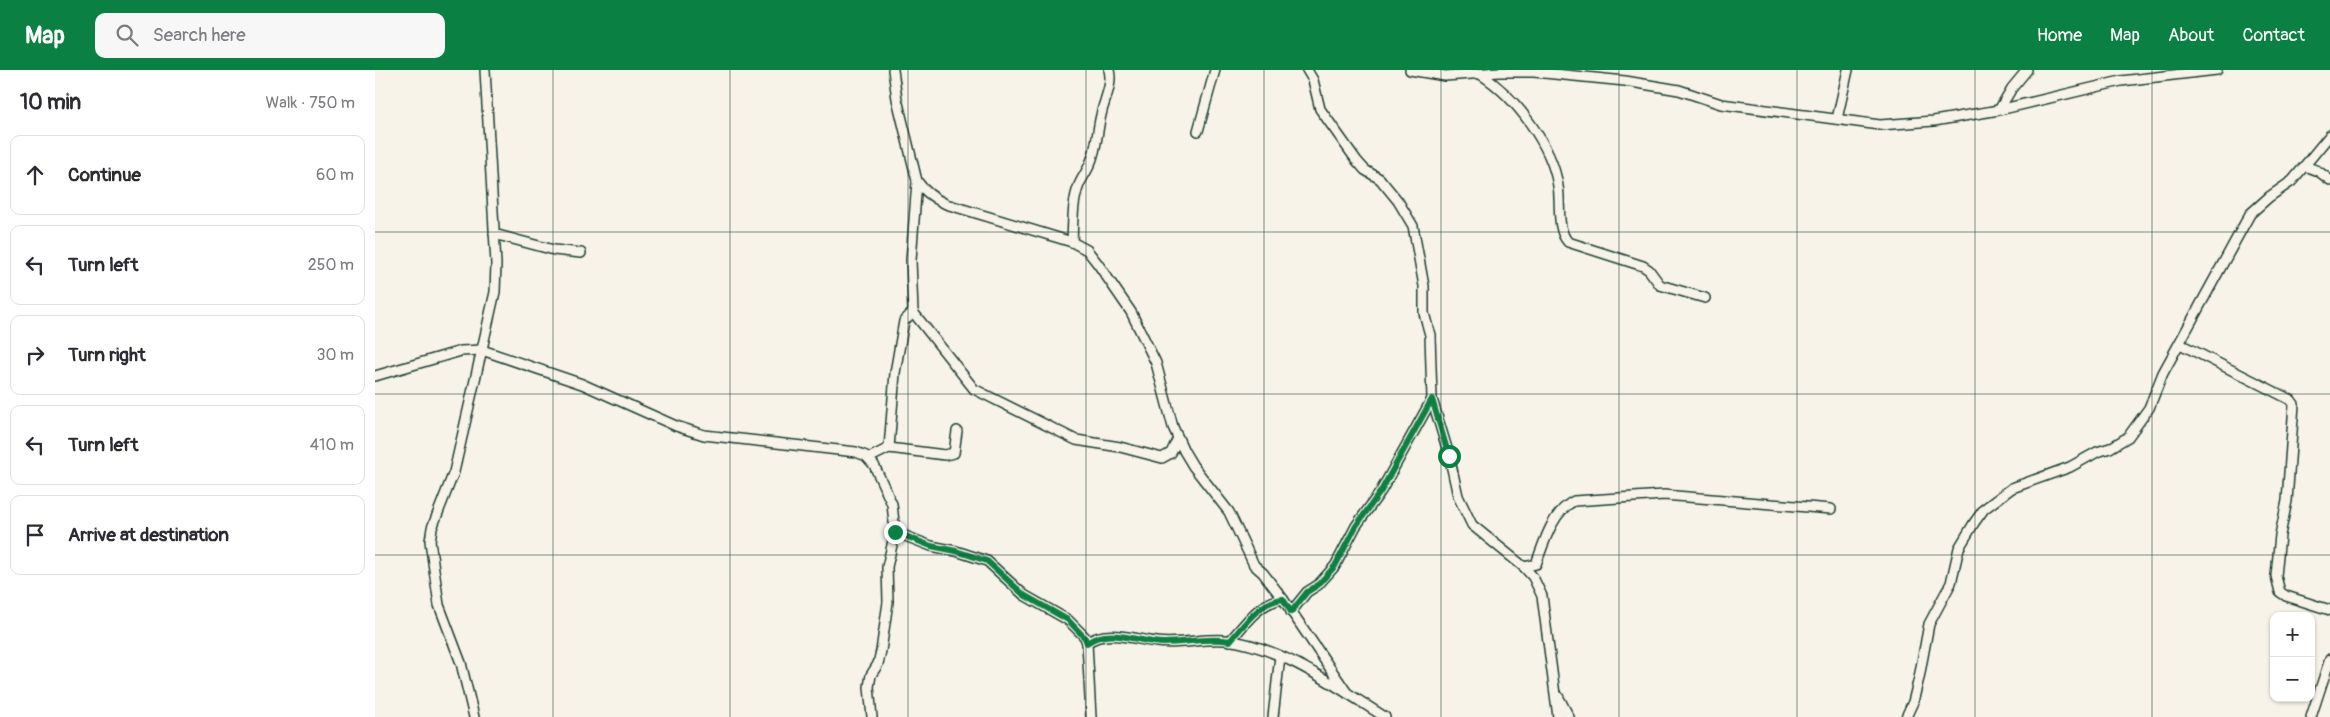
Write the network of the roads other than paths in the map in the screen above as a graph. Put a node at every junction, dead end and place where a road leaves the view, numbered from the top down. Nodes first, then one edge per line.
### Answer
1 (485, 70) edge
2 (893, 70) edge
3 (1109, 70) edge
4 (1215, 70) edge
5 (1307, 70) edge
6 (1410, 70) edge
7 (1848, 70) edge
8 (2027, 70) edge
9 (2217, 70) edge
10 (1480, 74) junction
11 (1999, 110) junction
12 (1837, 119) junction
13 (1198, 131) dead end
14 (2330, 134) edge
15 (2305, 166) junction
16 (2330, 180) edge
17 (917, 181) junction
18 (494, 234) junction
19 (1072, 242) junction
20 (581, 253) dead end
21 (1705, 298) dead end
22 (913, 312) junction
23 (2180, 344) junction
24 (482, 350) junction
25 (375, 376) edge
26 (1432, 399) junction
27 (957, 431) dead end
28 (1178, 438) junction
29 (889, 448) junction
30 (869, 458) junction
31 (1831, 509) dead end
32 (895, 532) junction
33 (1524, 567) junction
34 (1283, 599) junction
35 (2330, 610) edge
36 (1291, 612) junction
37 (1230, 641) junction
38 (1087, 643) junction
39 (1280, 656) junction
40 (2330, 659) edge
41 (1555, 691) junction
42 (1347, 693) junction
43 (474, 717) edge
44 (872, 717) edge
45 (1091, 717) edge
46 (1273, 717) edge
47 (1385, 717) edge
48 (1558, 717) edge
49 (1569, 717) edge
50 (1906, 717) edge
51 (2311, 717) edge

1 - 18 street
2 - 17 street
3 - 19 street
4 - 13 street
5 - 26 street
6 - 10 street
7 - 12 street
8 - 11 street
9 - 11 street
10 - 12 street
10 - 21 street
11 - 12 street
14 - 15 street
15 - 16 street
15 - 23 street
17 - 19 street
17 - 22 street
18 - 20 street
18 - 24 street
19 - 28 street
22 - 28 street
22 - 29 street
23 - 35 street
23 - 50 street
24 - 25 street
24 - 30 street
24 - 43 street
26 - 33 street
26 - 36 street
27 - 29 street
28 - 34 street
29 - 30 street
30 - 32 street
31 - 33 street
32 - 38 street
32 - 44 street
33 - 41 street
34 - 36 street
34 - 37 street
36 - 42 street
37 - 38 street
37 - 39 street
38 - 45 street
39 - 42 street
39 - 46 street
40 - 51 street
41 - 48 street
41 - 49 street
42 - 47 street

